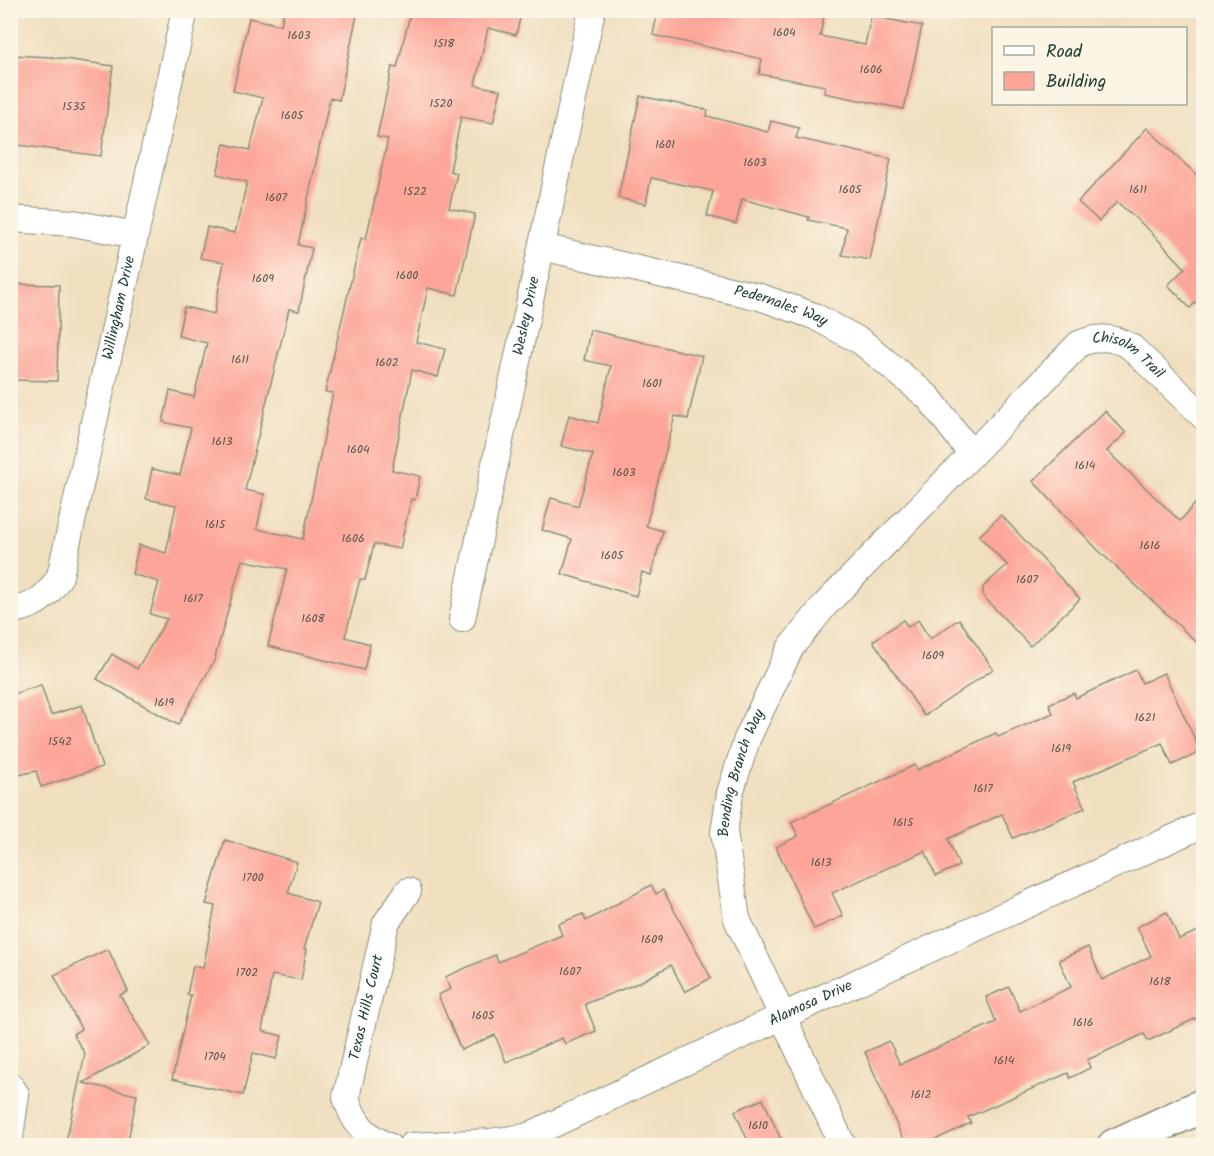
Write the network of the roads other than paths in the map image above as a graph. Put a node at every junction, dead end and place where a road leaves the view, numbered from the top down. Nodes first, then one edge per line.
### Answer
1 (184, 10) edge
2 (592, 10) edge
3 (10, 219) edge
4 (135, 235) junction
5 (542, 247) junction
6 (1203, 417) edge
7 (970, 452) junction
8 (10, 610) edge
9 (462, 619) dead end
10 (1203, 824) edge
11 (408, 891) dead end
12 (783, 1016) junction
13 (10, 1086) edge
14 (1203, 1105) edge
15 (10, 1137) edge
16 (388, 1146) edge
17 (411, 1146) edge
18 (843, 1146) edge
19 (1114, 1146) edge

1 - 4 street, Willingham Drive
2 - 5 street, Wesley Drive
3 - 4 street
4 - 8 street, Willingham Drive
5 - 7 street, Pedernales Way
5 - 9 street, Wesley Drive
6 - 7 street, Chisolm Trail
7 - 12 street, Bending Branch Way
10 - 12 street, Alamosa Drive
11 - 16 street, Texas Hills Court
12 - 17 street, Alamosa Drive
12 - 18 street, Bending Branch Way
13 - 15 street
14 - 19 main road

